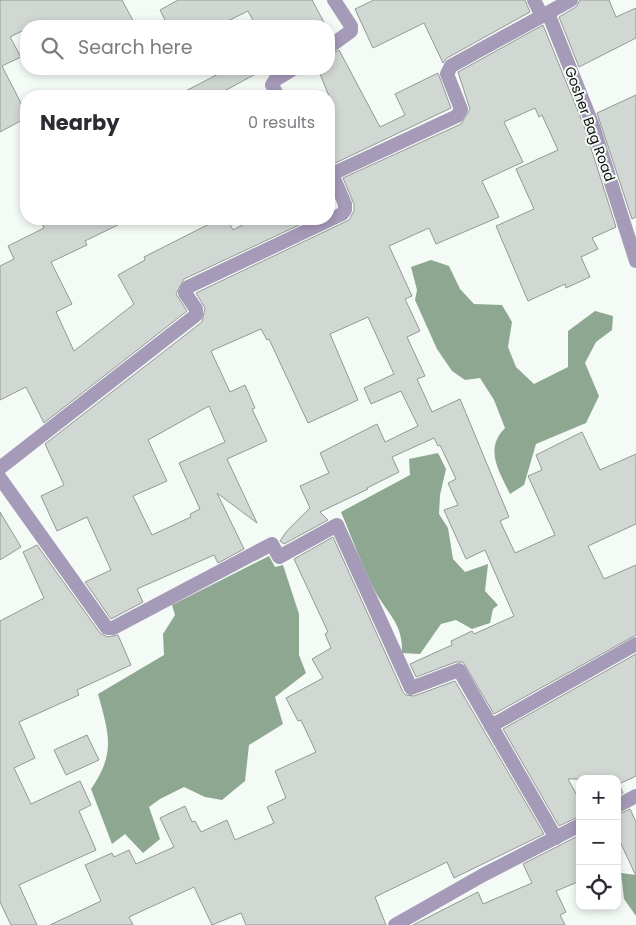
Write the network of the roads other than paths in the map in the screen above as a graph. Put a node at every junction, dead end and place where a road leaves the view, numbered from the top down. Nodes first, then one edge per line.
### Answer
1 (334, 0) edge
2 (534, 0) edge
3 (571, 0) edge
4 (545, 15) junction
5 (335, 43) edge
6 (283, 75) edge
7 (275, 90) edge
8 (335, 170) edge
9 (335, 183) edge
10 (335, 217) edge
11 (319, 225) edge
12 (636, 261) edge
13 (0, 468) edge
14 (0, 478) edge
15 (636, 644) edge
16 (491, 726) junction
17 (636, 796) edge
18 (621, 804) edge
19 (576, 827) edge
20 (556, 838) junction
21 (395, 925) edge

1 - 5 street
2 - 4 street, Gosher Bag Road
3 - 4 street
4 - 8 street
4 - 12 street, Gosher Bag Road
6 - 7 street
9 - 10 street
11 - 13 street
14 - 16 street
15 - 16 street
16 - 20 street
17 - 18 street
19 - 20 street
20 - 21 street

